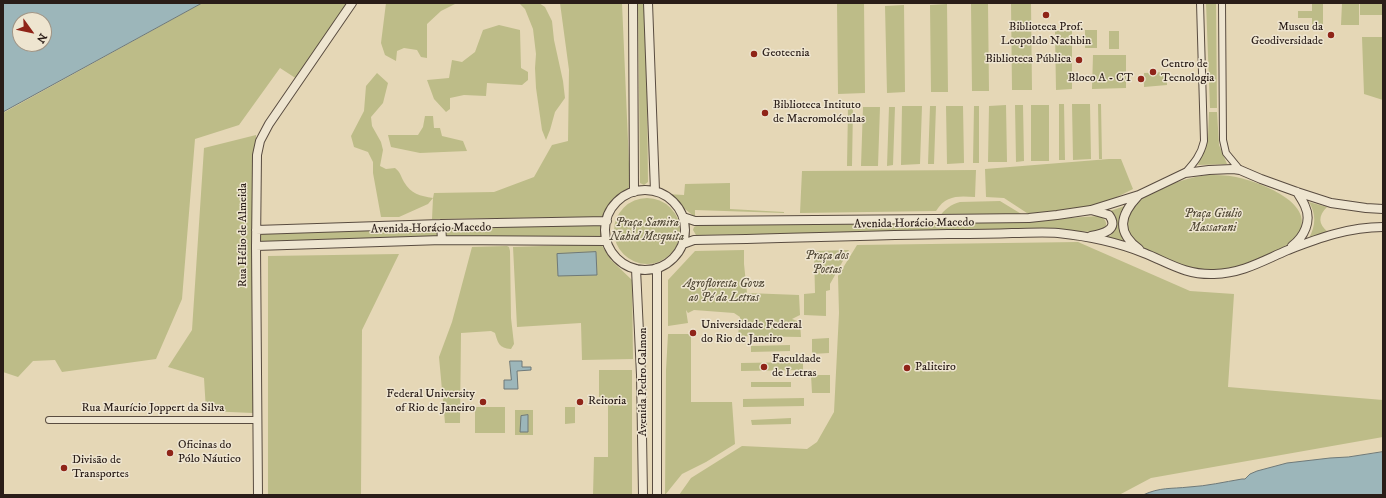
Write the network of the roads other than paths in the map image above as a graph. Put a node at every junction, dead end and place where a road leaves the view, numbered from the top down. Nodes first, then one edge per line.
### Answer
1 (352, 3) edge
2 (633, 3) edge
3 (648, 3) edge
4 (1200, 3) edge
5 (1222, 3) edge
6 (1240, 170) junction
7 (1185, 173) junction
8 (654, 191) junction
9 (634, 192) junction
10 (1297, 192) junction
11 (1139, 195) junction
12 (1383, 209) edge
13 (1091, 210) junction
14 (683, 217) junction
15 (606, 221) junction
16 (441, 224) junction
17 (1383, 227) edge
18 (256, 230) junction
19 (1086, 237) junction
20 (442, 240) junction
21 (607, 241) junction
22 (683, 244) junction
23 (256, 246) junction
24 (1286, 251) junction
25 (1144, 253) junction
26 (657, 268) junction
27 (636, 269) junction
28 (49, 420) dead end
29 (258, 420) junction
30 (258, 495) edge
31 (643, 495) edge
32 (657, 495) edge

1 - 18 street, Rua Hélio de Almeida
2 - 9 street
3 - 8 street
4 - 7 street
5 - 6 street
6 - 7 street
6 - 10 street
7 - 11 street
8 - 9 street
8 - 14 street
9 - 15 street
10 - 12 street
10 - 24 street
11 - 13 street, Avenida Horácio Macedo
11 - 25 street
13 - 14 street, Avenida Horácio Macedo
13 - 19 street
14 - 22 street
15 - 16 street, Avenida Horácio Macedo
15 - 21 street
16 - 18 street, Avenida Horácio Macedo
16 - 20 street
17 - 24 street
18 - 23 street, Rua Hélio de Almeida
19 - 22 street, Avenida Horácio Macedo
19 - 25 street, Avenida Horácio Macedo
20 - 21 street, Avenida Horácio Macedo
20 - 23 street, Avenida Horácio Macedo
21 - 27 street
22 - 26 street
23 - 29 street, Rua Hélio de Almeida
24 - 25 street
26 - 27 street
26 - 32 street, Avenida Pedro Calmon
27 - 31 street, Avenida Pedro Calmon
28 - 29 street, Rua Maurício Joppert da Silva
29 - 30 street, Rua Hélio de Almeida

